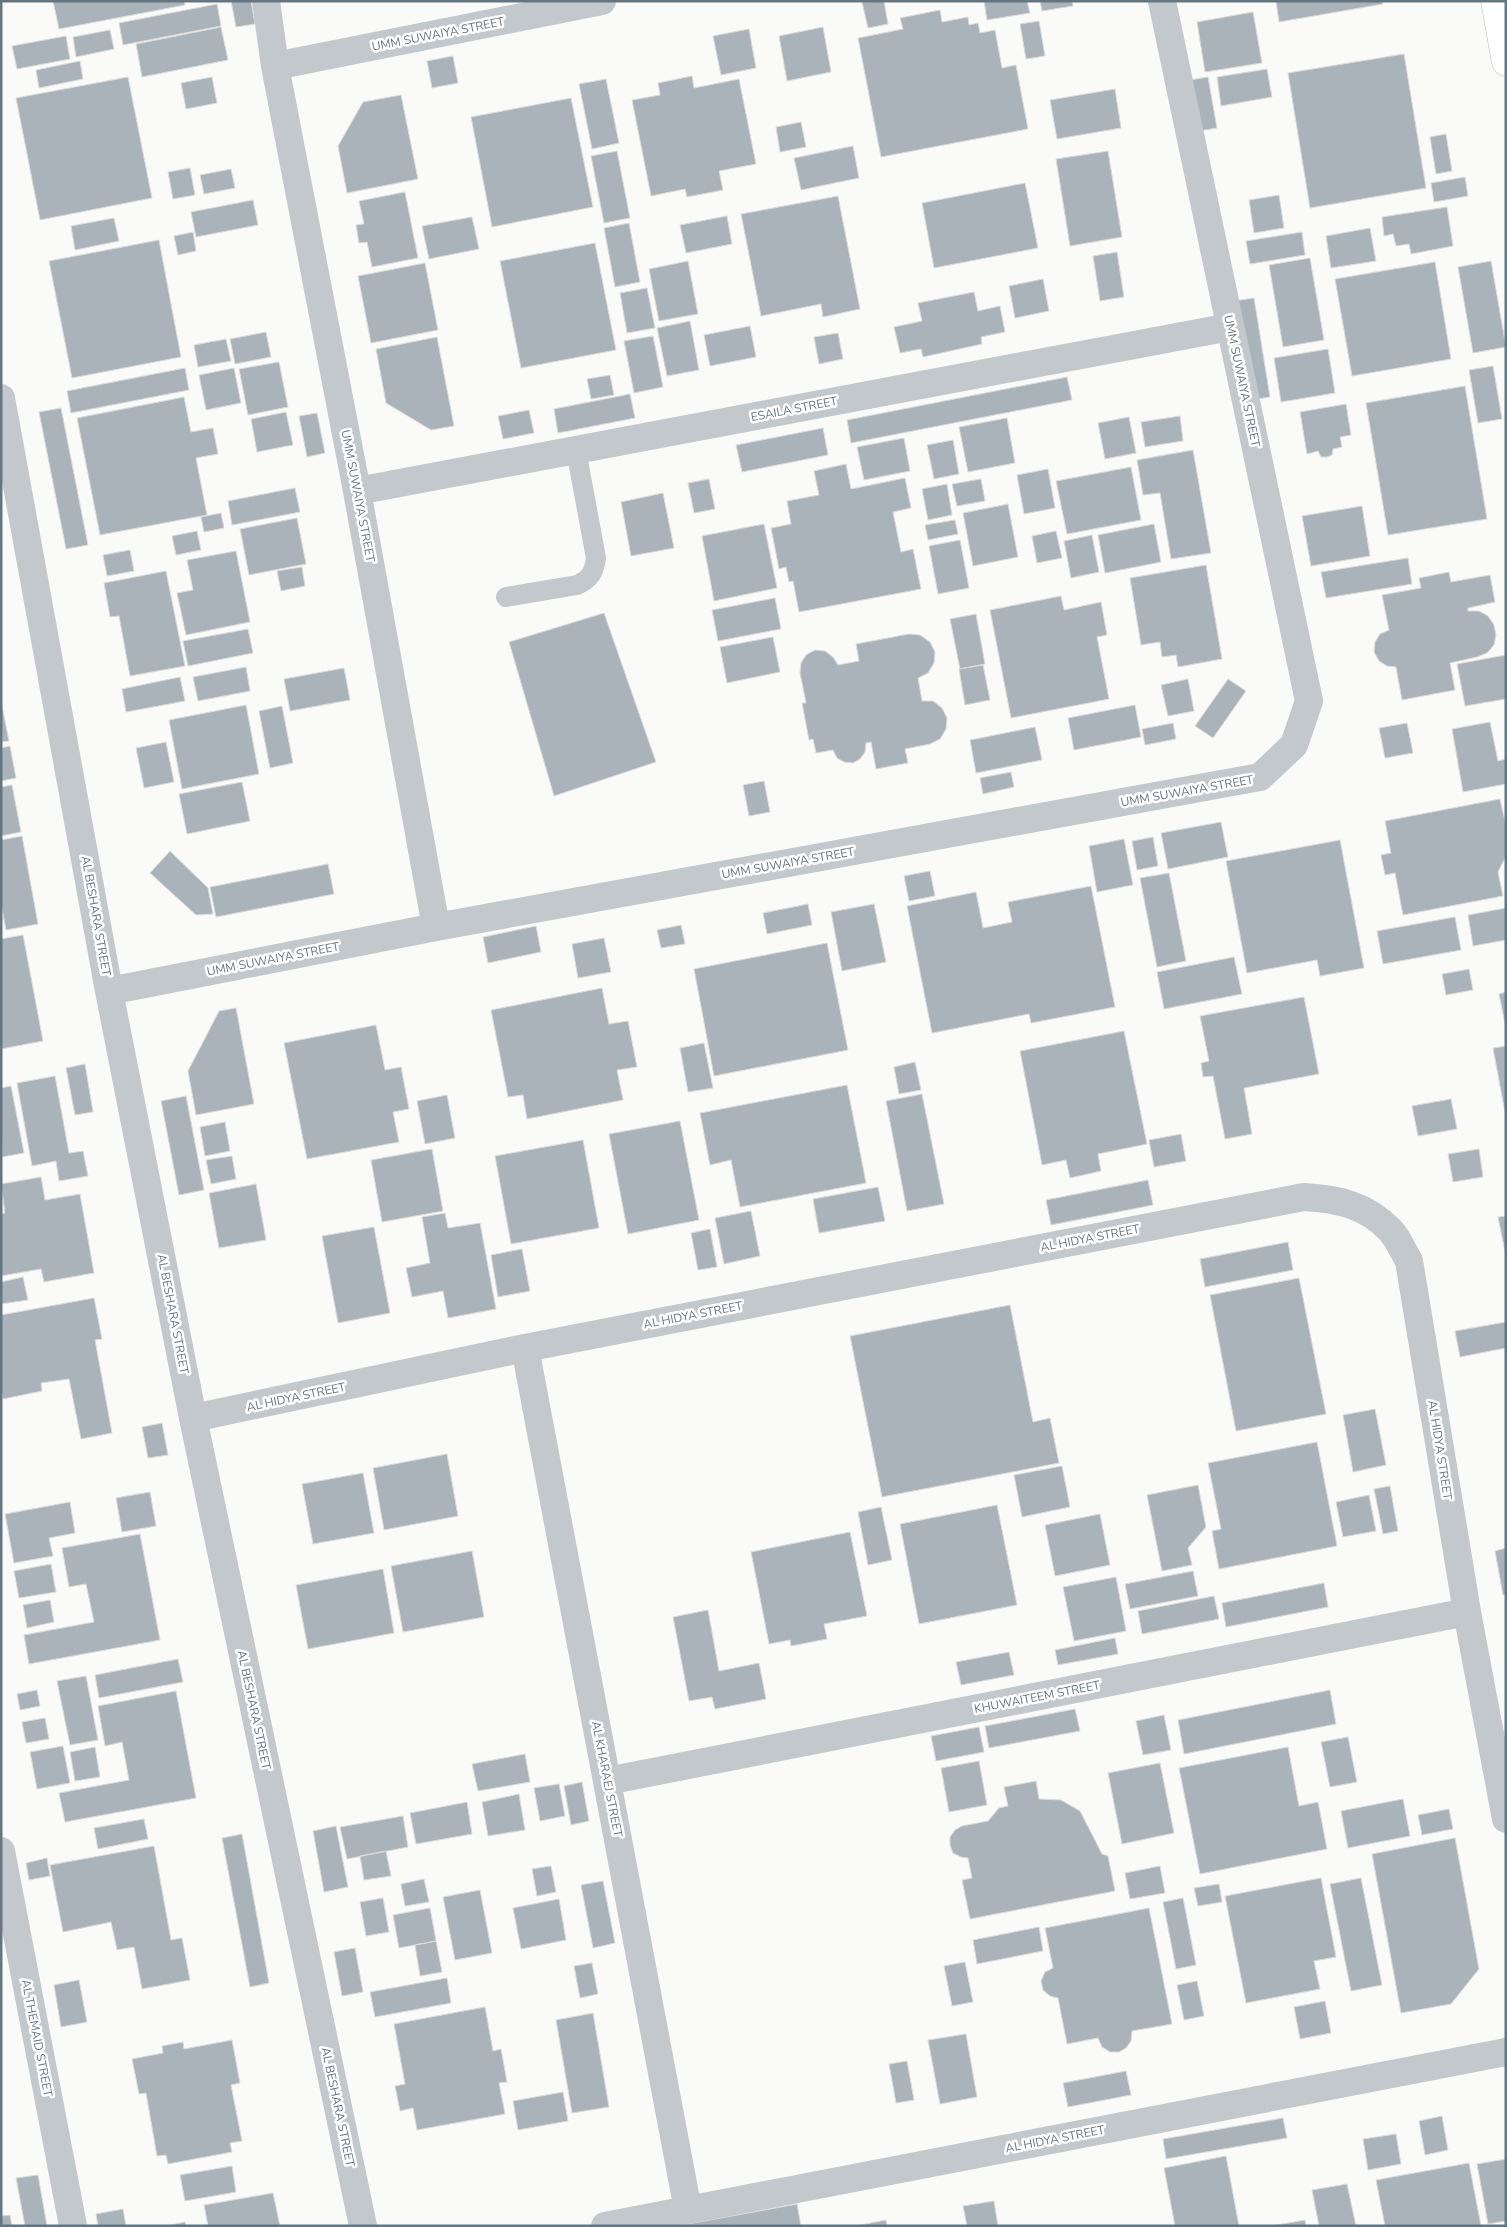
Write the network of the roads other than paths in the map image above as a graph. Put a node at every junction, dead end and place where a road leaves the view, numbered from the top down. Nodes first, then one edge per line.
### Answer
1 (266, 1) edge
2 (602, 1) edge
3 (1162, 1) edge
4 (1495, 1) edge
5 (1506, 62) edge
6 (275, 66) junction
7 (1230, 327) junction
8 (1, 398) edge
9 (576, 450) junction
10 (358, 491) junction
11 (506, 597) dead end
12 (436, 927) junction
13 (109, 992) junction
14 (525, 1348) junction
15 (193, 1418) junction
16 (1467, 1612) junction
17 (608, 1781) junction
18 (1506, 1819) edge
19 (1, 1851) edge
20 (12, 1960) edge
21 (1506, 2052) edge
22 (688, 2210) junction
23 (73, 2226) edge
24 (363, 2226) edge
25 (605, 2226) edge

1 - 6 street, UMM SUWAIYA STREET
2 - 6 street, UMM SUWAIYA STREET
3 - 7 street, UMM SUWAIYA STREET
4 - 5 street
6 - 10 street, UMM SUWAIYA STREET
7 - 9 street, ESAILA STREET
7 - 12 street, UMM SUWAIYA STREET
8 - 13 street, AL BESHARA STREET
9 - 10 street, ESAILA STREET
9 - 11 lane
10 - 12 street, UMM SUWAIYA STREET
12 - 13 street, UMM SUWAIYA STREET
13 - 15 street, AL BESHARA STREET
14 - 15 street, AL HIDYA STREET
14 - 16 street, AL HIDYA STREET
14 - 17 street, AL KHARAEJ STREET
15 - 24 street, AL BESHARA STREET
16 - 17 street, KHUWAITEEM STREET
16 - 18 street, AL HIDYA STREET
17 - 22 street, AL KHARAEJ STREET
19 - 20 street, AL THEMAID STREET
20 - 23 street, AL THEMAID STREET
21 - 22 street, AL HIDYA STREET
22 - 25 street, AL HIDYA STREET

